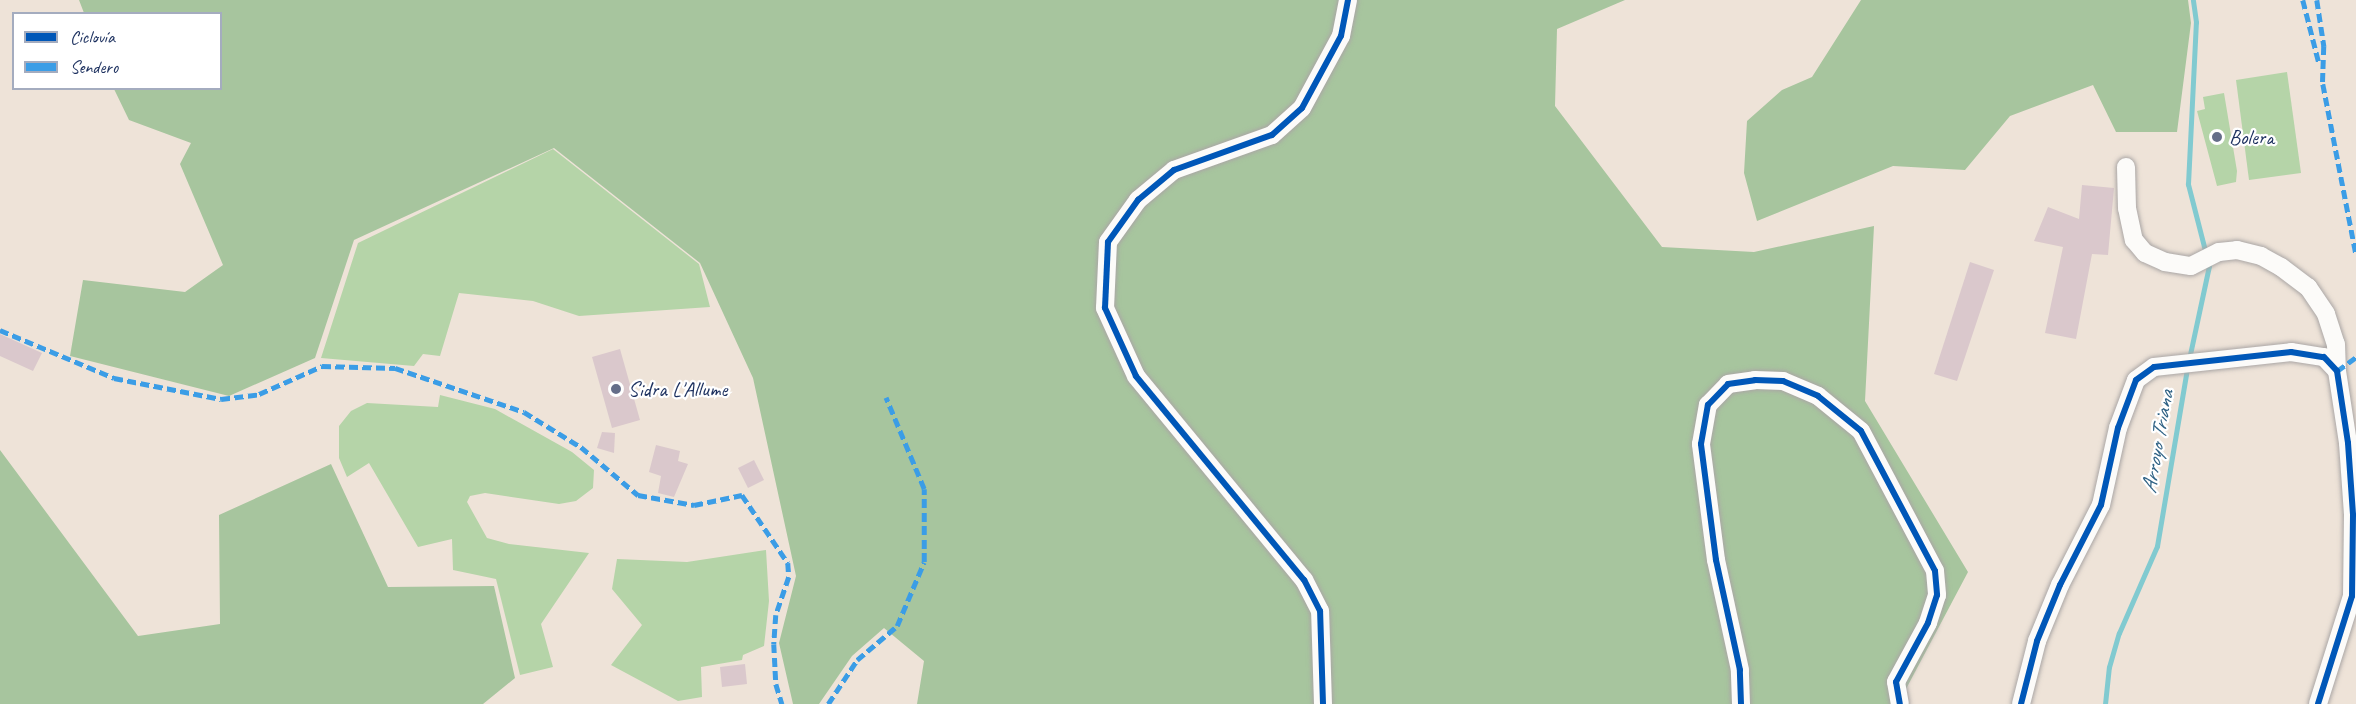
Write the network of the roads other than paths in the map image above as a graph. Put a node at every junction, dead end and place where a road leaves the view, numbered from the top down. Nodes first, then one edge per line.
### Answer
1 (1348, 0) edge
2 (2126, 167) dead end
3 (2337, 371) junction
4 (1323, 704) edge
5 (1741, 704) edge
6 (1900, 704) edge
7 (2021, 704) edge
8 (2318, 704) edge

1 - 4 street
2 - 3 street
3 - 7 street
3 - 8 street
5 - 6 street

